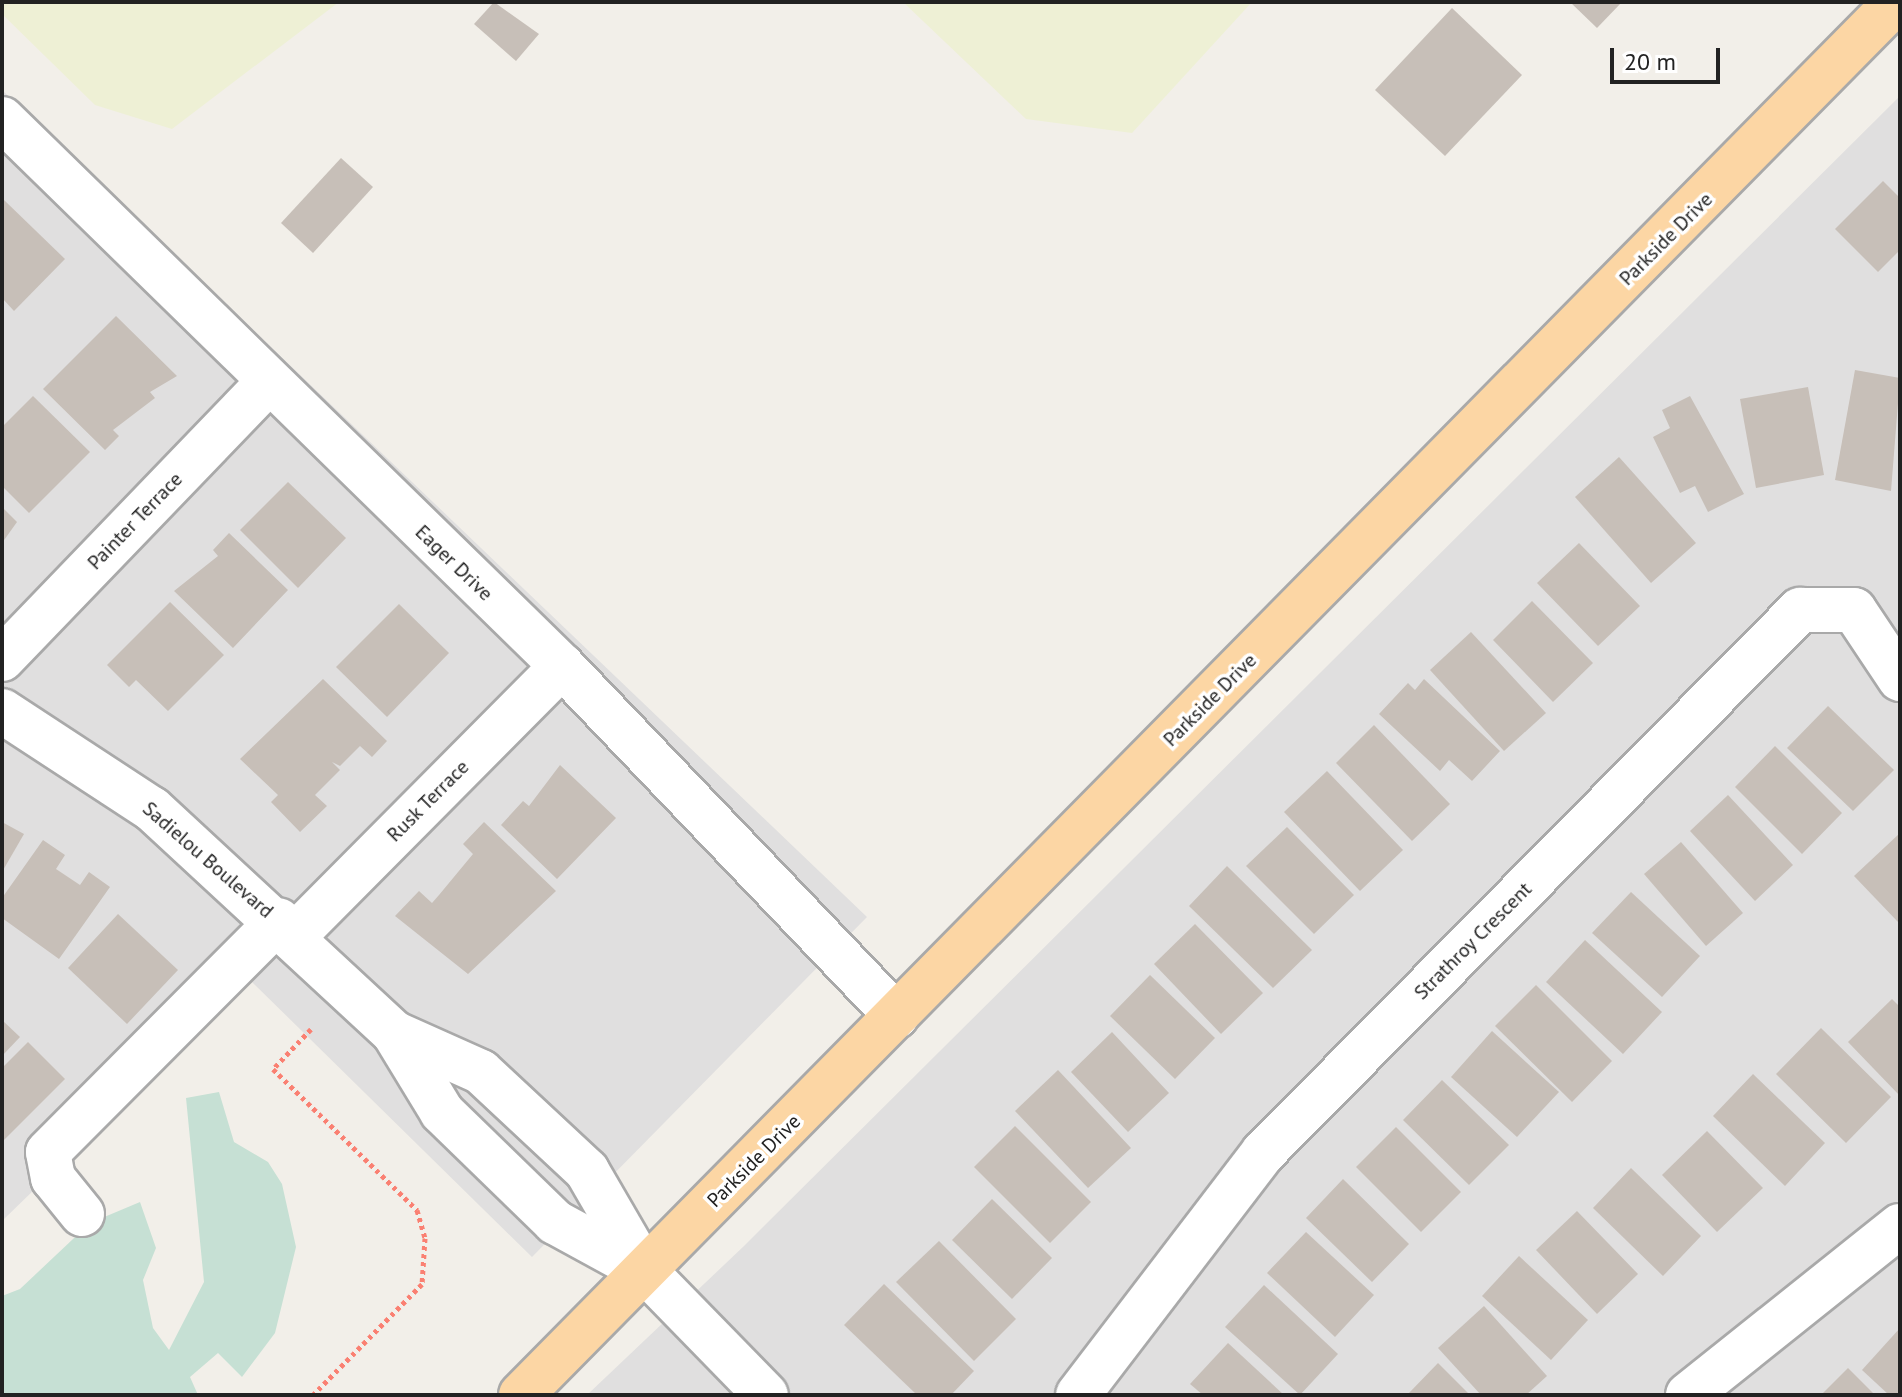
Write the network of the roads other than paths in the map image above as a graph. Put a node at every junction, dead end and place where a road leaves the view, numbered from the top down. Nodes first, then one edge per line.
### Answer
1 (1896, 2) edge
2 (2, 119) edge
3 (268, 383) junction
4 (2, 659) edge
5 (562, 666) junction
6 (1900, 679) edge
7 (2, 711) edge
8 (287, 928) junction
9 (897, 1016) junction
10 (394, 1033) junction
11 (82, 1214) dead end
12 (1900, 1226) edge
13 (645, 1271) junction
14 (521, 1395) edge
15 (766, 1395) edge
16 (1078, 1395) edge
17 (1688, 1395) edge

1 - 9 main road, Parkside Drive
2 - 3 street, Eager Drive
3 - 4 street, Painter Terrace
3 - 5 street, Eager Drive
5 - 8 street, Rusk Terrace
5 - 9 street, Eager Drive
6 - 16 street, Strathroy Crescent
7 - 8 street, Sadielou Boulevard
8 - 10 street, Sadielou Boulevard
8 - 11 street, Rusk Terrace
9 - 13 main road, Parkside Drive
10 - 13 street, Sadielou Boulevard
10 - 13 street, Sadielou Boulevard
12 - 17 street
13 - 14 main road, Parkside Drive
13 - 15 street

